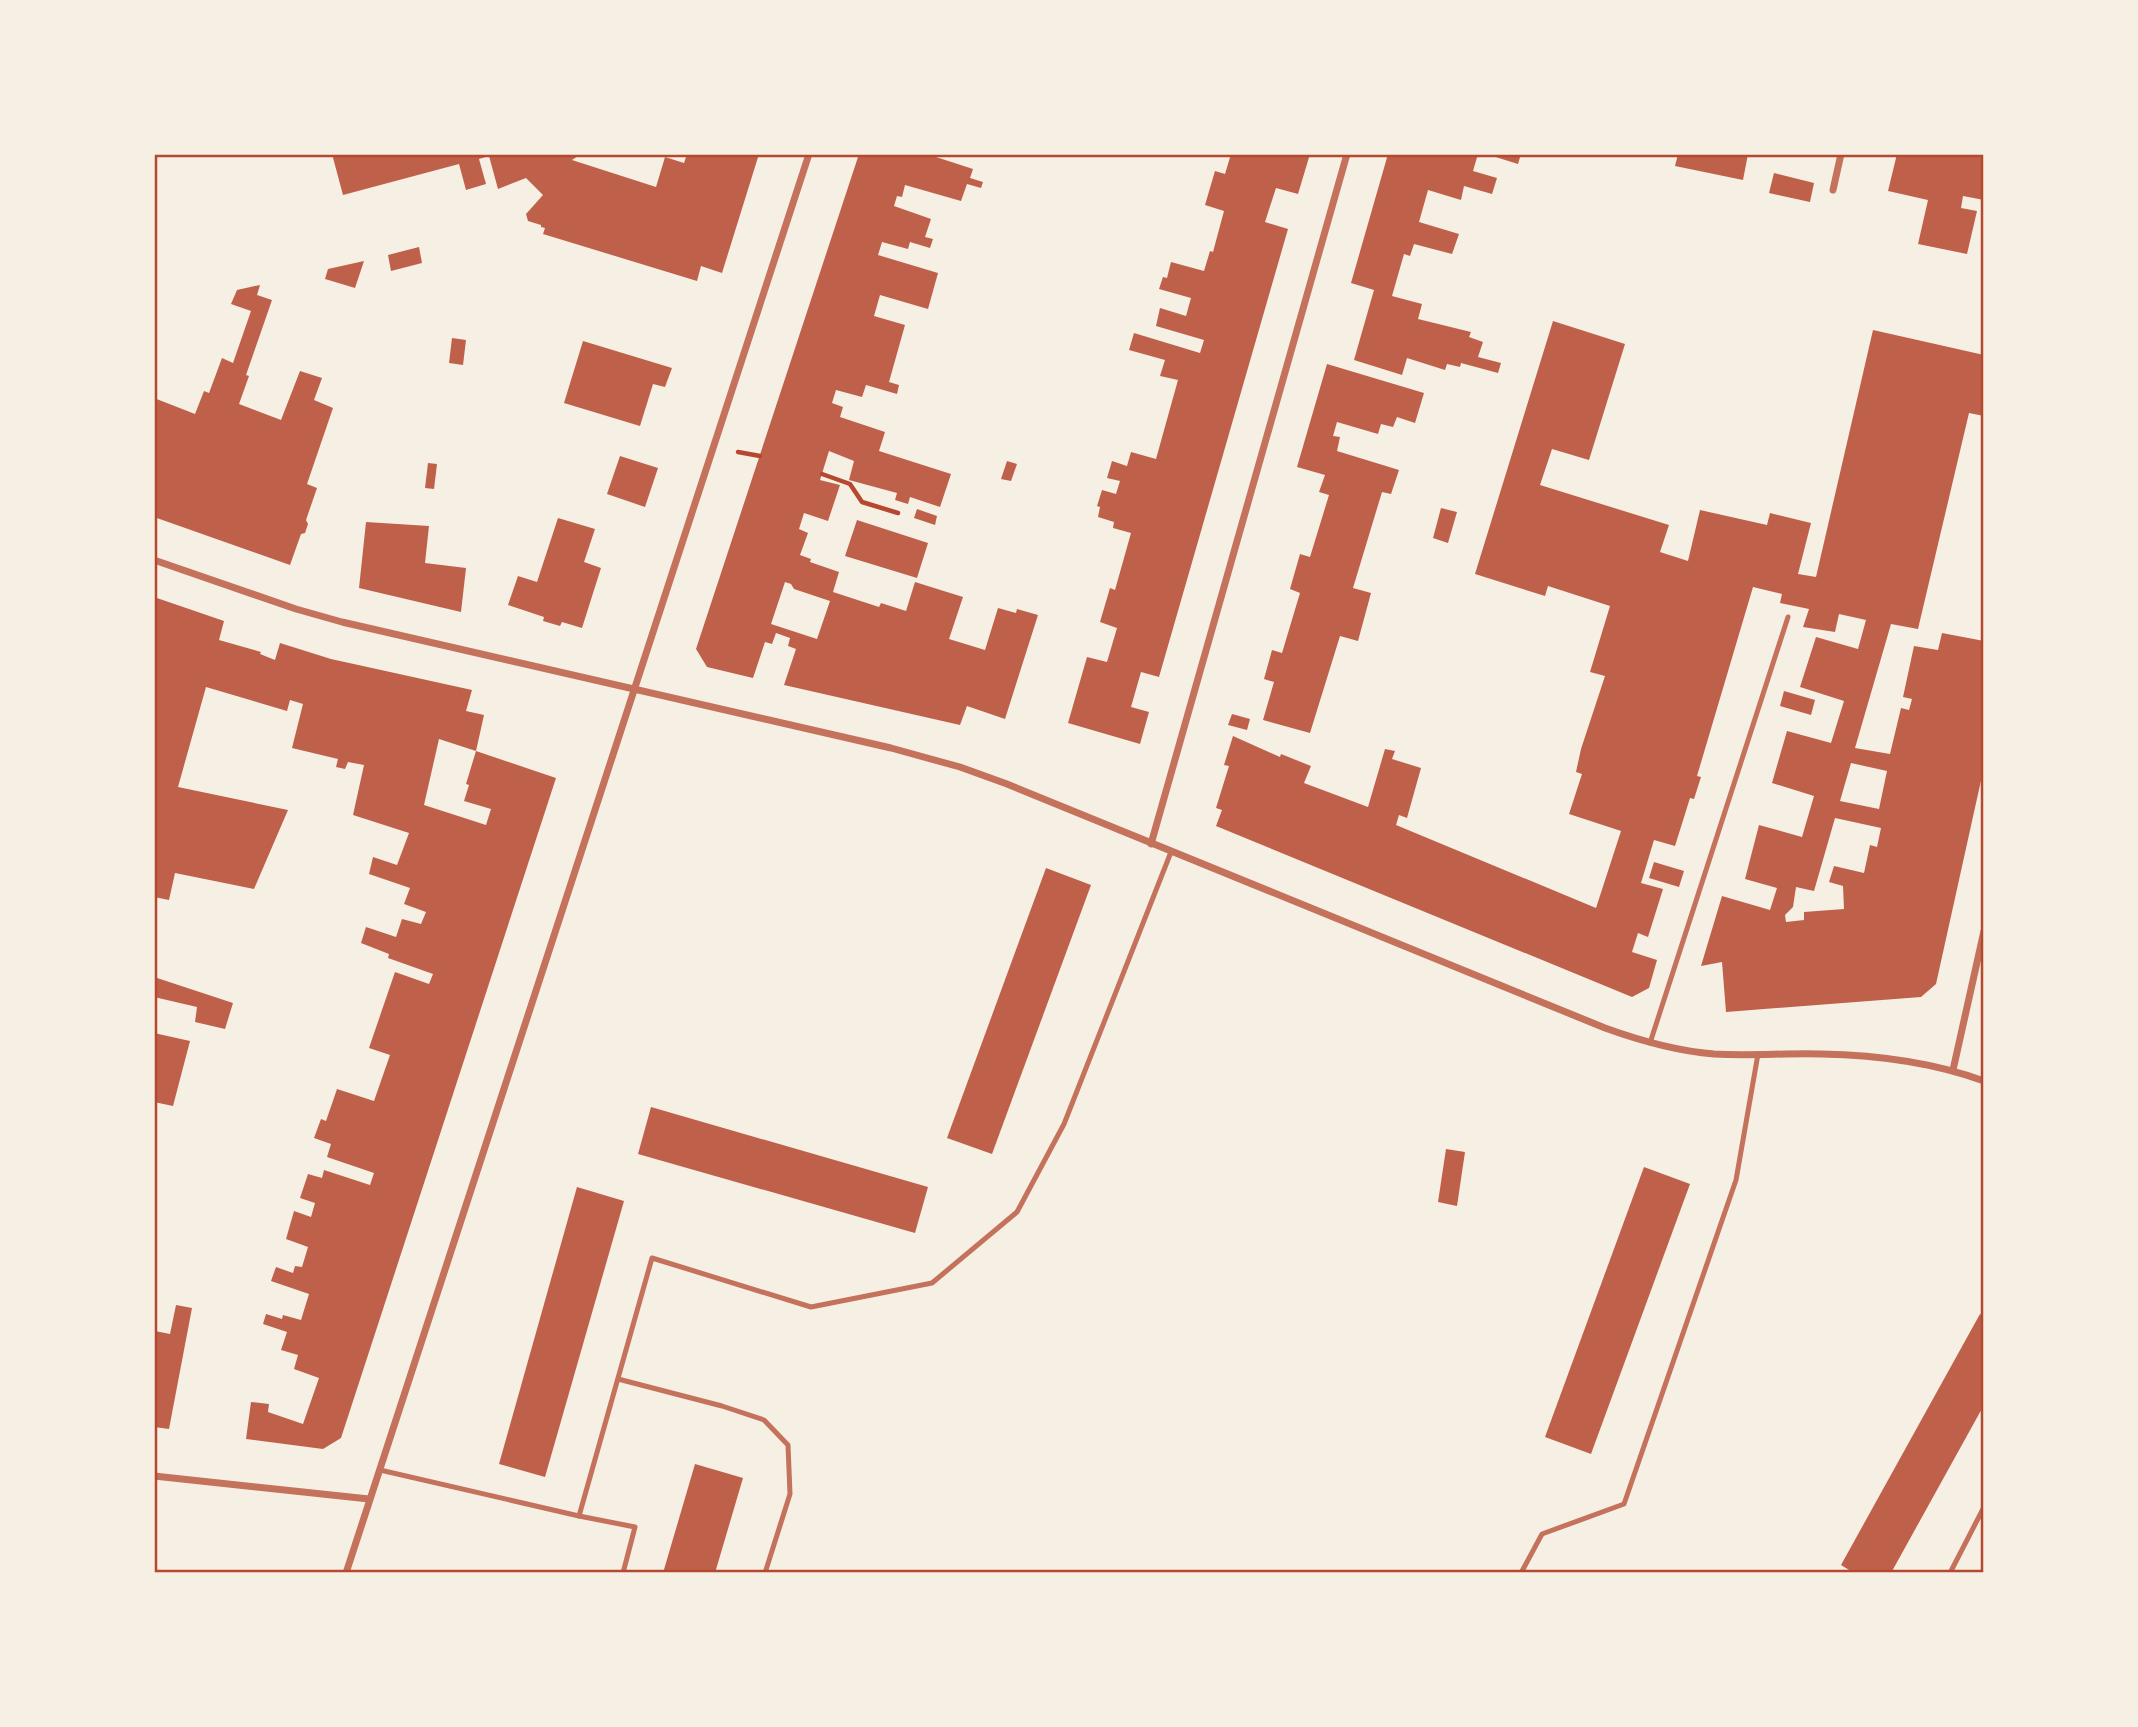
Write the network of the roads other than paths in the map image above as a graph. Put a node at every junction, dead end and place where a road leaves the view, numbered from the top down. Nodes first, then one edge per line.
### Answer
1 (809, 154) edge
2 (1347, 154) edge
3 (1841, 154) edge
4 (1833, 190) dead end
5 (154, 560) edge
6 (1788, 617) dead end
7 (634, 689) junction
8 (1151, 844) junction
9 (1171, 852) junction
10 (1984, 931) edge
11 (1650, 1043) junction
12 (1758, 1054) junction
13 (1953, 1070) junction
14 (1984, 1081) edge
15 (618, 1379) junction
16 (380, 1470) junction
17 (154, 1476) edge
18 (369, 1499) junction
19 (1984, 1507) edge
20 (579, 1516) junction
21 (346, 1573) edge
22 (623, 1573) edge
23 (765, 1573) edge
24 (1521, 1573) edge
25 (1951, 1573) edge

1 - 7 street
2 - 8 street
3 - 4 street
5 - 7 street
6 - 11 lane
7 - 8 street
7 - 16 street
8 - 9 street
9 - 11 street
9 - 15 lane
10 - 13 street
11 - 12 street
12 - 13 street
12 - 24 lane
13 - 14 street
15 - 20 lane
15 - 23 lane
16 - 18 street
16 - 20 lane
17 - 18 street
18 - 21 street
19 - 25 lane
20 - 22 lane

